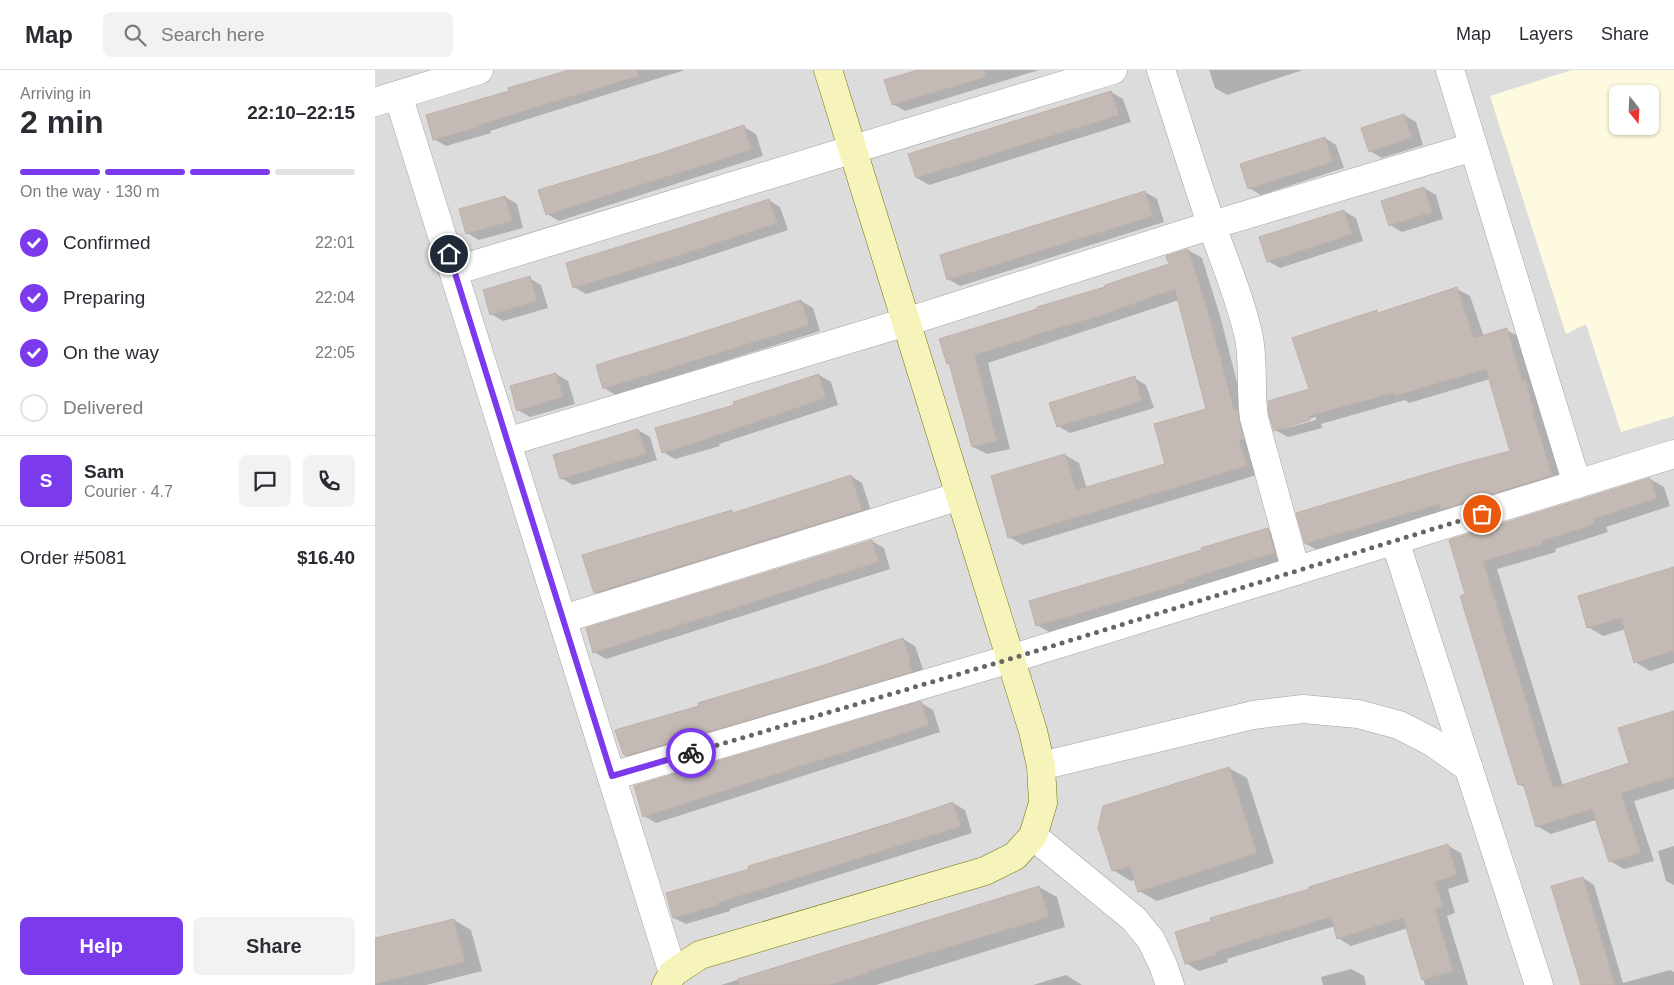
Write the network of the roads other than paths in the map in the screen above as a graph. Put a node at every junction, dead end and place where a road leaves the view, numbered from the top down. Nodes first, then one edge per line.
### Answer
1 (479, 70) edge
2 (828, 70) edge
3 (1113, 70) edge
4 (1161, 70) edge
5 (1449, 70) edge
6 (387, 98) edge
7 (1473, 147) junction
8 (852, 150) junction
9 (1212, 225) junction
10 (454, 271) junction
11 (906, 322) junction
12 (507, 442) junction
13 (1674, 454) edge
14 (1577, 484) junction
15 (960, 496) junction
16 (1395, 541) junction
17 (1296, 571) junction
18 (563, 619) junction
19 (1010, 659) junction
20 (1041, 766) junction
21 (1469, 768) junction
22 (612, 776) junction
23 (1033, 836) junction
24 (669, 979) edge
25 (1170, 985) edge
26 (1539, 985) edge

1 - 6 street
2 - 8 street
3 - 8 street
4 - 9 street
5 - 7 street
6 - 10 street
7 - 9 street
7 - 14 street
8 - 10 street
8 - 11 street
9 - 11 street
9 - 17 street
10 - 12 street
11 - 12 street
11 - 15 street
12 - 18 street
13 - 14 street
14 - 16 street
15 - 18 street
15 - 19 street
16 - 17 street
16 - 21 street
17 - 19 street
18 - 22 street
19 - 20 street
19 - 22 street
20 - 21 street
20 - 23 street
21 - 26 street
22 - 24 street
23 - 24 street
23 - 25 street

